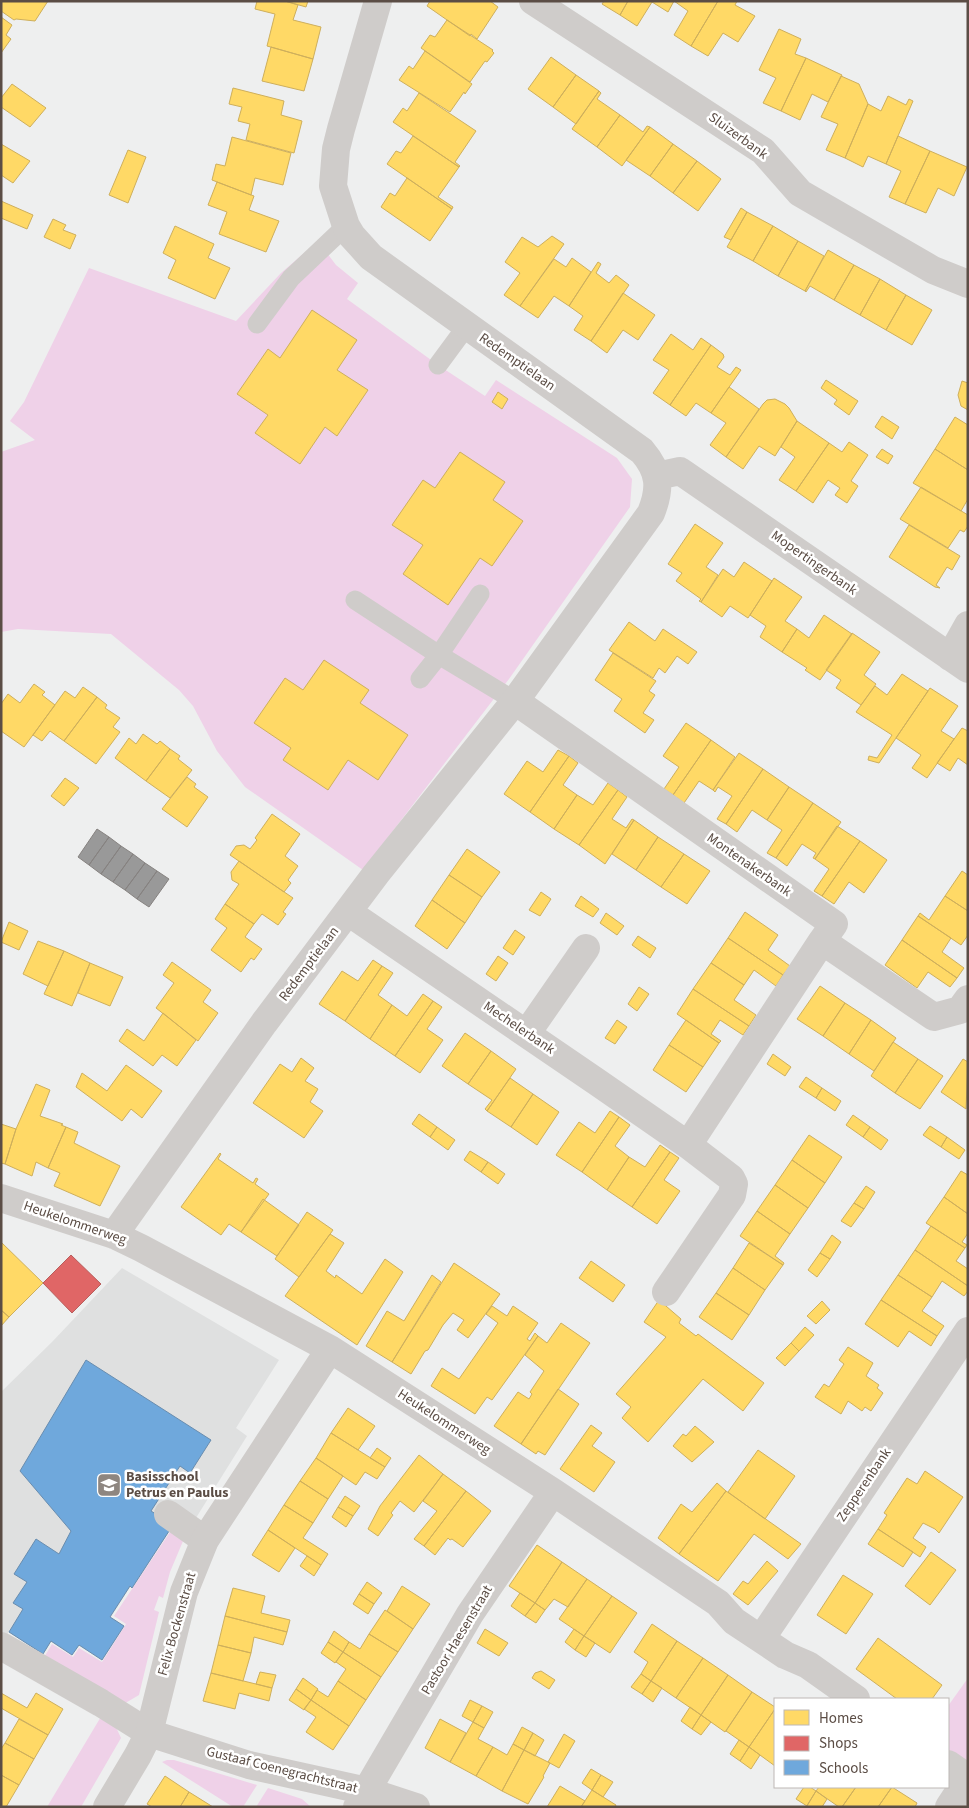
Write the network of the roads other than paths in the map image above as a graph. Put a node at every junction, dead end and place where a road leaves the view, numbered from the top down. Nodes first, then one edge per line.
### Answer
1 (378, 1) edge
2 (533, 1) edge
3 (346, 226) junction
4 (968, 284) edge
5 (257, 324) dead end
6 (466, 327) junction
7 (438, 365) dead end
8 (657, 476) junction
9 (480, 594) dead end
10 (355, 600) dead end
11 (968, 625) edge
12 (439, 655) junction
13 (959, 663) edge
14 (420, 679) dead end
15 (515, 701) junction
16 (348, 912) junction
17 (822, 941) junction
18 (586, 948) dead end
19 (965, 1008) edge
20 (527, 1033) junction
21 (688, 1145) junction
22 (1, 1198) edge
23 (114, 1235) junction
24 (666, 1292) dead end
25 (968, 1331) edge
26 (330, 1349) junction
27 (553, 1492) junction
28 (168, 1514) dead end
29 (205, 1540) junction
30 (760, 1639) junction
31 (1, 1646) edge
32 (855, 1698) edge
33 (148, 1733) junction
34 (949, 1765) edge
35 (968, 1778) edge
36 (362, 1799) edge
37 (108, 1807) edge
38 (416, 1807) edge
39 (949, 1807) edge

1 - 3 street, Redemptielaan
2 - 4 street, Sluizerbank
3 - 5 lane
3 - 6 street, Redemptielaan
6 - 7 lane
6 - 8 street, Redemptielaan
8 - 13 street, Mopertingerbank
8 - 15 street, Redemptielaan
9 - 12 lane
10 - 12 lane
11 - 13 street
12 - 14 lane
12 - 15 lane
15 - 16 street, Redemptielaan
15 - 17 street, Montenakerbank
16 - 20 street, Mechelerbank
16 - 23 street, Redemptielaan
17 - 19 street
17 - 21 street
18 - 20 street
20 - 21 street, Mechelerbank
21 - 24 street, Mechelerbank
22 - 23 street, Heukelommerweg
23 - 26 street, Heukelommerweg
25 - 30 street, Zepperenbank
26 - 27 street, Heukelommerweg
26 - 29 street, Felix Bockenstraat
27 - 30 street, Heukelommerweg
27 - 36 street, Pastoor Haesenstraat
28 - 29 street
29 - 33 street, Felix Bockenstraat
30 - 32 street, Heukelommerweg
31 - 33 street, Gustaaf Coenegrachtstraat
33 - 36 street, Gustaaf Coenegrachtstraat
33 - 37 street, Felix Bockenstraat
34 - 35 street
35 - 39 street
36 - 38 street, Gustaaf Coenegrachtstraat

